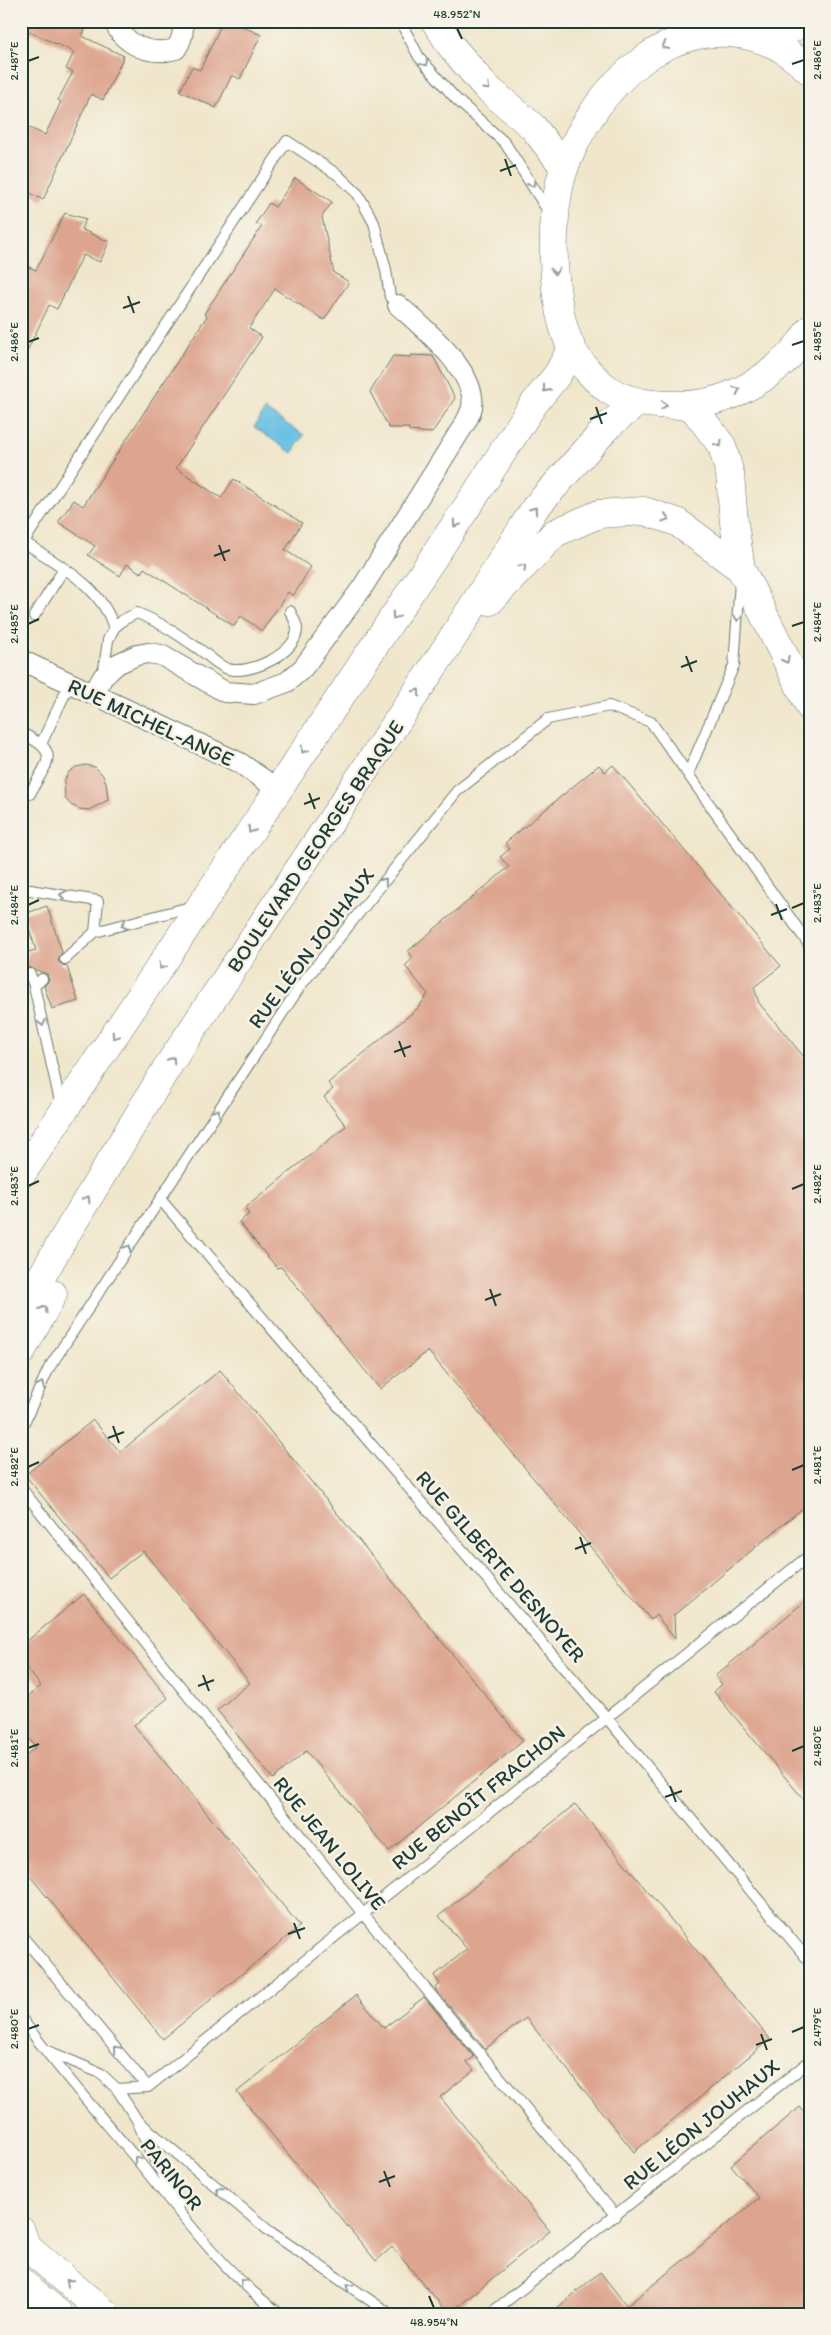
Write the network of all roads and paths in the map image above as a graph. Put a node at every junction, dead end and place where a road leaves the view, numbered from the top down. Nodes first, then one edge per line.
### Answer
1 (114, 21) edge
2 (180, 21) edge
3 (400, 21) edge
4 (435, 21) edge
5 (805, 21) edge
6 (707, 27) edge
7 (768, 42) junction
8 (810, 71) edge
9 (564, 167) junction
10 (554, 222) junction
11 (398, 306) joint
12 (810, 329) edge
13 (572, 348) junction
14 (638, 402) junction
15 (691, 405) junction
16 (23, 544) edge
17 (64, 569) junction
18 (741, 569) junction
19 (290, 611) dead end
20 (34, 616) dead end
21 (114, 628) junction
22 (452, 639) junction
23 (21, 660) edge
24 (70, 683) junction
25 (98, 685) junction
26 (810, 706) edge
27 (21, 733) edge
28 (42, 742) junction
29 (688, 774) junction
30 (278, 789) junction
31 (21, 796) edge
32 (21, 892) edge
33 (204, 903) junction
34 (95, 932) junction
35 (810, 946) edge
36 (64, 959) dead end
37 (30, 974) dead end
38 (63, 1113) junction
39 (21, 1175) edge
40 (160, 1199) junction
41 (62, 1241) junction
42 (21, 1312) edge
43 (21, 1352) edge
44 (21, 1430) edge
45 (21, 1488) edge
46 (810, 1555) edge
47 (606, 1716) junction
48 (364, 1915) junction
49 (21, 1935) edge
50 (810, 1962) edge
51 (21, 2018) edge
52 (44, 2050) junction
53 (810, 2060) edge
54 (148, 2087) junction
55 (117, 2089) junction
56 (136, 2120) junction
57 (616, 2216) junction
58 (192, 2229) junction
59 (23, 2240) edge
60 (21, 2282) edge
61 (59, 2314) edge
62 (106, 2314) edge
63 (280, 2314) edge
64 (390, 2314) edge
65 (490, 2314) edge

1 - 2 street
3 -> 10 lane
4 -> 9 main road
5 - 7 main road
6 - 7 main road
6 -> 9 main road
7 - 8 main road
9 - 10 main road
10 -> 13 main road
11 - 16 lane
11 - 25 street
15 -> 12 main road
13 - 14 main road
13 -> 30 main road
14 -> 15 main road
22 -> 14 main road, BOULEVARD GEORGES BRAQUE
15 -> 18 main road
16 - 17 lane
17 - 20 lane
17 - 21 lane
22 -> 18 main road
18 -> 26 main road
18 -> 29 lane
19 - 21 lane
21 - 25 lane
41 -> 22 main road, BOULEVARD GEORGES BRAQUE
23 - 24 street, RUE MICHEL-ANGE
24 - 25 street, RUE MICHEL-ANGE
24 - 28 lane
25 - 30 street, RUE MICHEL-ANGE
27 - 28 lane
28 - 31 lane
29 - 35 lane, RUE LÉON JOUHAUX
40 -> 29 lane, RUE LÉON JOUHAUX
30 -> 33 main road
34 -> 32 lane
33 -> 34 lane
33 -> 38 main road
34 - 36 lane
37 -> 38 lane
38 - 39 main road
44 -> 40 lane, RUE LÉON JOUHAUX
40 - 47 lane, RUE GILBERTE DESNOYER
41 - 42 main road, BOULEVARD GEORGES BRAQUE
43 -> 41 main road
45 - 48 lane, RUE JEAN LOLIVE
46 - 47 lane, RUE BENOÎT FRACHON
47 - 48 lane, RUE BENOÎT FRACHON
47 - 50 lane, RUE GILBERTE DESNOYER
48 - 54 lane, RUE BENOÎT FRACHON
48 - 57 lane, RUE JEAN LOLIVE
54 -> 49 lane
51 - 52 lane, PARINOR
52 - 55 lane
58 -> 52 lane, PARINOR
53 - 57 lane, RUE LÉON JOUHAUX
54 - 55 lane
55 - 56 lane
56 - 58 lane
64 -> 56 lane
57 - 65 lane, RUE LÉON JOUHAUX
63 -> 58 lane, PARINOR
62 -> 59 main road
60 - 61 main road

